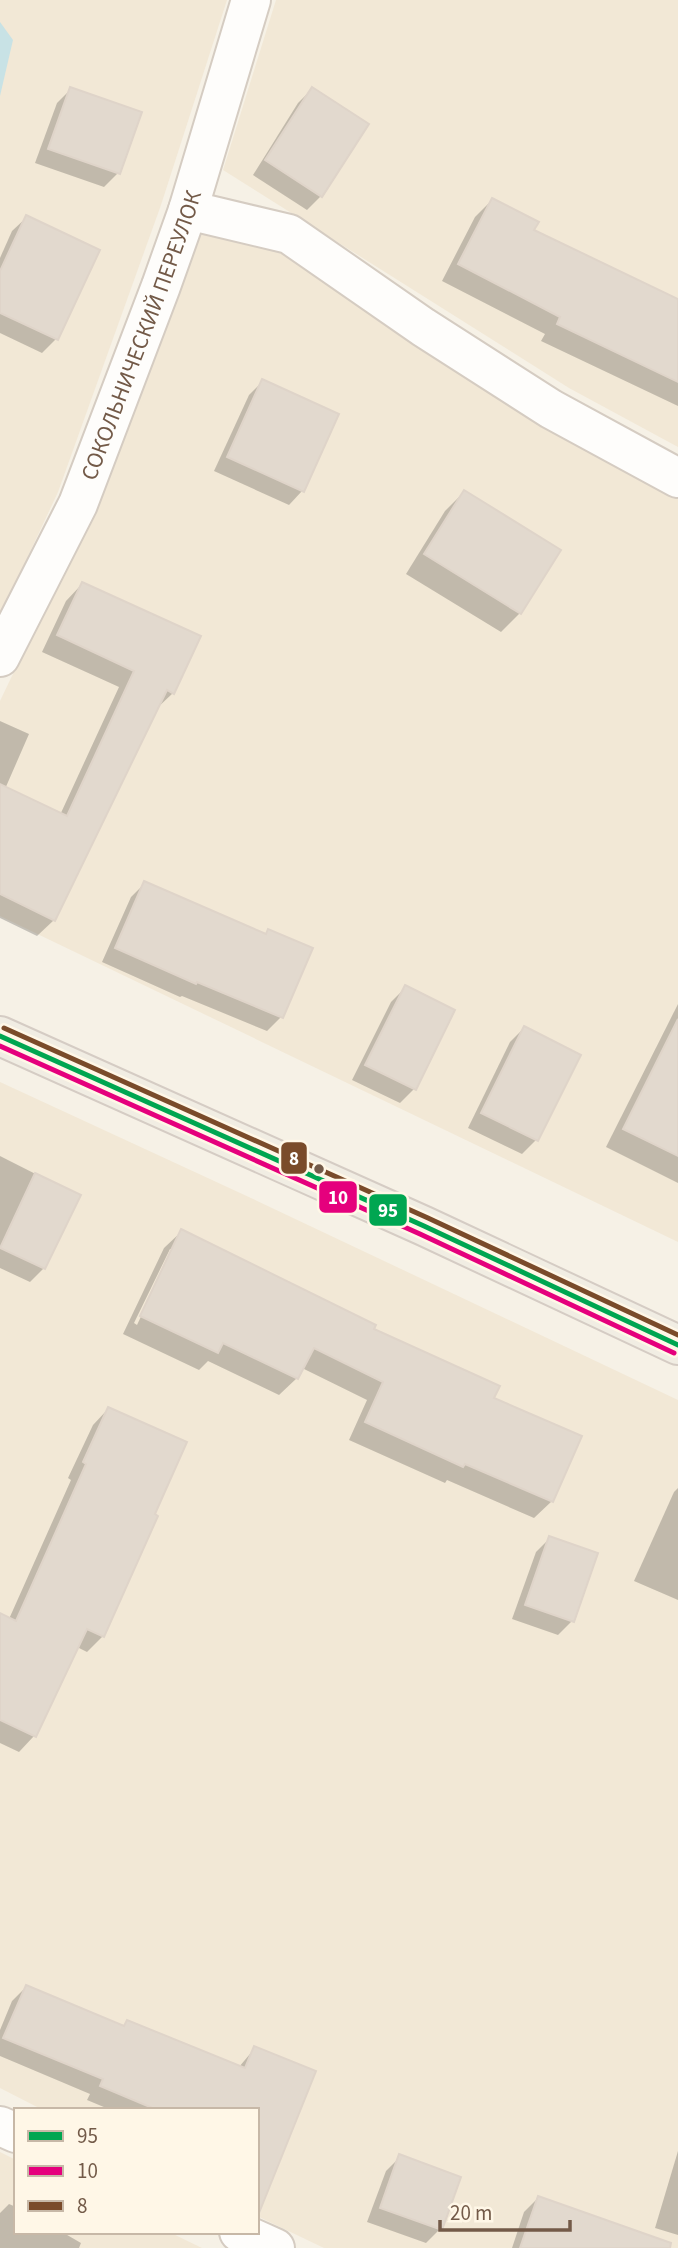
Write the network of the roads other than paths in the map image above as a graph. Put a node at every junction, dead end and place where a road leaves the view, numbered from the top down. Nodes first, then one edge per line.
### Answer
1 (251, 0) edge
2 (188, 210) junction
3 (678, 478) edge
4 (0, 657) edge
5 (0, 1036) edge
6 (678, 1345) edge
7 (244, 2234) edge
8 (275, 2248) edge

1 - 2 street, СОКОЛЬНИЧЕСКИЙ ПЕРЕУЛОК
2 - 3 street
2 - 4 street, СОКОЛЬНИЧЕСКИЙ ПЕРЕУЛОК
5 - 6 main road
7 - 8 street

